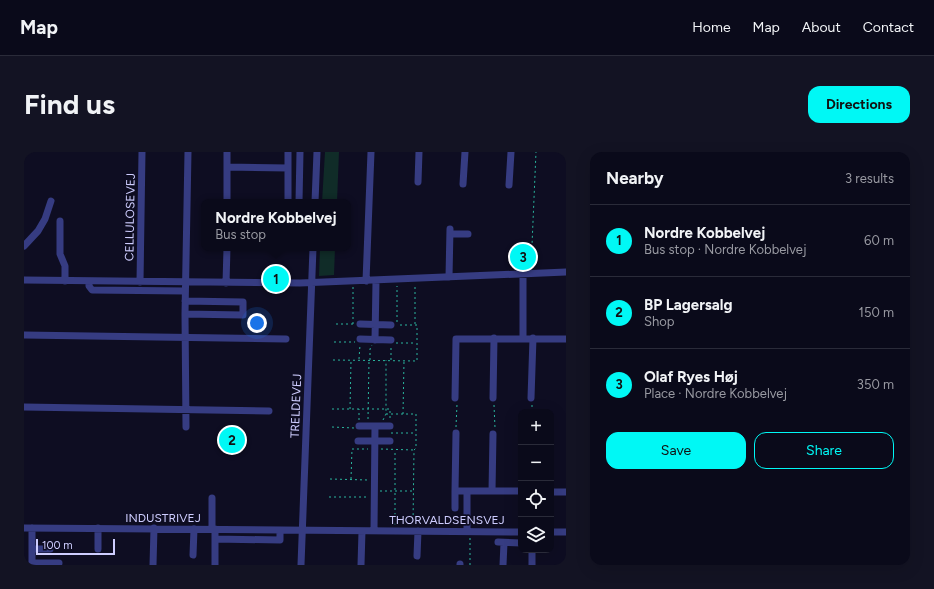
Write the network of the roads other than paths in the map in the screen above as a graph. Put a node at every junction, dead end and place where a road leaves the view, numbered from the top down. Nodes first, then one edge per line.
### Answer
1 (142, 152) edge
2 (188, 152) edge
3 (227, 152) edge
4 (288, 152) edge
5 (300, 152) edge
6 (317, 152) edge
7 (371, 152) edge
8 (420, 152) edge
9 (465, 152) edge
10 (511, 152) edge
11 (227, 168) junction
12 (288, 168) junction
13 (418, 182) dead end
14 (463, 184) dead end
15 (509, 185) dead end
16 (227, 199) edge
17 (288, 199) edge
18 (299, 199) edge
19 (315, 199) edge
20 (51, 201) dead end
21 (60, 221) dead end
22 (468, 234) dead end
23 (24, 246) edge
24 (227, 251) edge
25 (313, 251) edge
26 (566, 272) edge
27 (523, 274) junction
28 (449, 277) junction
29 (24, 280) edge
30 (65, 281) junction
31 (88, 281) junction
32 (366, 281) junction
33 (376, 281) junction
34 (140, 282) junction
35 (186, 282) junction
36 (226, 283) junction
37 (312, 283) junction
38 (186, 290) junction
39 (185, 301) junction
40 (185, 314) junction
41 (360, 324) dead end
42 (376, 325) junction
43 (391, 325) dead end
44 (24, 335) edge
45 (185, 337) junction
46 (494, 338) junction
47 (523, 338) junction
48 (533, 338) junction
49 (286, 339) dead end
50 (566, 339) edge
51 (376, 340) junction
52 (360, 341) road end
53 (391, 341) road end
54 (455, 398) road end
55 (493, 398) road end
56 (531, 398) road end
57 (24, 407) edge
58 (186, 410) junction
59 (269, 411) dead end
60 (186, 427) dead end
61 (359, 427) road end
62 (493, 434) road end
63 (457, 437) road end
64 (358, 441) dead end
65 (375, 441) junction
66 (390, 441) dead end
67 (455, 491) junction
68 (467, 491) junction
69 (492, 491) junction
70 (518, 491) edge
71 (554, 492) edge
72 (566, 492) edge
73 (212, 498) dead end
74 (455, 508) dead end
75 (24, 528) edge
76 (32, 528) junction
77 (98, 528) junction
78 (154, 528) junction
79 (194, 529) junction
80 (214, 529) junction
81 (280, 530) junction
82 (302, 530) junction
83 (362, 530) junction
84 (374, 531) junction
85 (415, 531) junction
86 (469, 531) junction
87 (518, 532) edge
88 (554, 532) edge
89 (566, 532) edge
90 (215, 539) junction
91 (518, 543) edge
92 (98, 548) dead end
93 (50, 549) dead end
94 (32, 552) junction
95 (532, 553) edge
96 (24, 555) edge
97 (193, 555) dead end
98 (417, 556) dead end
99 (59, 563) dead end
100 (32, 564) edge
101 (153, 565) edge
102 (215, 565) edge
103 (301, 565) edge
104 (361, 565) edge
105 (503, 565) edge
106 (532, 565) edge

1 - 34 street, CELLULOSEVEJ
2 - 35 street
3 - 11 street
4 - 12 street
5 - 18 street
6 - 19 street
7 - 32 street
8 - 13 street
9 - 14 street
10 - 15 street
11 - 12 street
11 - 16 street
12 - 17 street
20 - 23 street
21 - 30 street
22 - 28 street
24 - 36 street
25 - 37 street, TRELDEVEJ
26 - 27 street
27 - 28 street
27 - 47 street
28 - 33 street
29 - 30 street
30 - 31 street
31 - 34 street
31 - 38 street
32 - 33 street
32 - 37 street
33 - 42 street
34 - 35 street
35 - 36 street
35 - 38 street
36 - 37 street
37 - 82 street, TRELDEVEJ
38 - 39 street
39 - 40 street
39 - 40 street
40 - 45 street
41 - 42 street
42 - 43 street
42 - 51 street
44 - 45 street
45 - 49 street
45 - 58 street
46 - 47 street
46 - 54 street
46 - 55 street
47 - 48 street
48 - 50 street
48 - 56 street
51 - 52 street
51 - 53 street
57 - 58 street
58 - 59 street
58 - 60 street
61 - 65 street, THORVALDSENSVEJ
62 - 69 street
63 - 67 street
64 - 65 street
65 - 66 street
65 - 84 street, THORVALDSENSVEJ
67 - 68 street
67 - 74 street
68 - 69 street
68 - 86 street
69 - 70 street
71 - 72 street
73 - 80 street
75 - 76 street, INDUSTRIVEJ
76 - 77 street, INDUSTRIVEJ
76 - 94 street
77 - 78 street, INDUSTRIVEJ
77 - 92 street
78 - 79 street, INDUSTRIVEJ
78 - 101 street
79 - 80 street, INDUSTRIVEJ
79 - 97 street
80 - 81 street, INDUSTRIVEJ
80 - 90 street
81 - 82 street, INDUSTRIVEJ
81 - 90 street
82 - 83 street, THORVALDSENSVEJ
82 - 103 street, TRELDEVEJ
83 - 84 street, THORVALDSENSVEJ
83 - 104 street
84 - 85 street, THORVALDSENSVEJ
85 - 86 street, THORVALDSENSVEJ
85 - 98 street
86 - 87 street, THORVALDSENSVEJ
88 - 89 street
90 - 102 street
91 - 105 street
93 - 94 street
94 - 96 street
94 - 100 street
95 - 106 street
99 - 100 street

